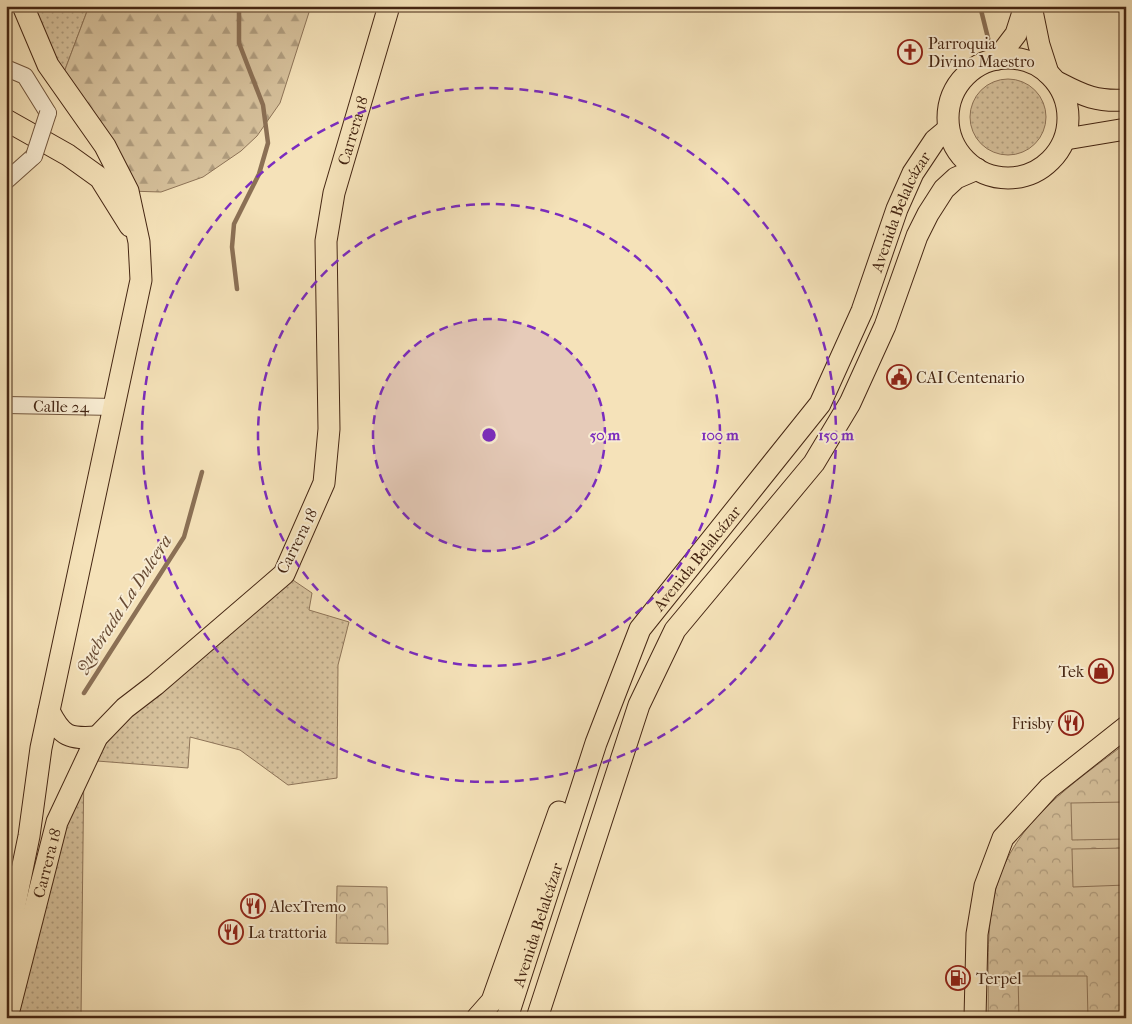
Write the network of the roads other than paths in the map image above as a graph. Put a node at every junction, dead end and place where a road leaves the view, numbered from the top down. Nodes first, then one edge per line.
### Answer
1 (23, 6) edge
2 (389, 6) edge
3 (1025, 6) edge
4 (1031, 6) edge
5 (997, 60) junction
6 (6, 70) edge
7 (1054, 78) junction
8 (1126, 100) edge
9 (6, 120) edge
10 (1126, 128) edge
11 (947, 130) junction
12 (1066, 139) junction
13 (977, 170) junction
14 (6, 181) edge
15 (139, 242) junction
16 (6, 405) edge
17 (115, 407) junction
18 (49, 711) junction
19 (1126, 728) edge
20 (96, 737) junction
21 (596, 744) junction
22 (6, 948) edge
23 (7, 1018) edge
24 (478, 1018) edge
25 (507, 1018) edge
26 (537, 1018) edge
27 (975, 1018) edge

1 - 15 main road, Carrera 18
2 - 20 main road, Carrera 18
3 - 5 main road
4 - 7 main road
5 - 7 main road
5 - 11 main road
6 - 14 street, bridge
7 - 8 main road
7 - 12 main road
9 - 15 main road
10 - 12 main road
11 - 13 main road
11 - 21 main road, Avenida Belalcázar
12 - 13 main road
13 - 26 main road, Avenida Belalcázar
15 - 17 main road, Carrera 18
16 - 17 street, Calle 24
17 - 18 main road, Carrera 18
18 - 20 main road
18 - 22 main road, Carrera 18
19 - 27 main road
20 - 23 main road, Carrera 18
21 - 24 main road
21 - 25 main road, Avenida Belalcázar

